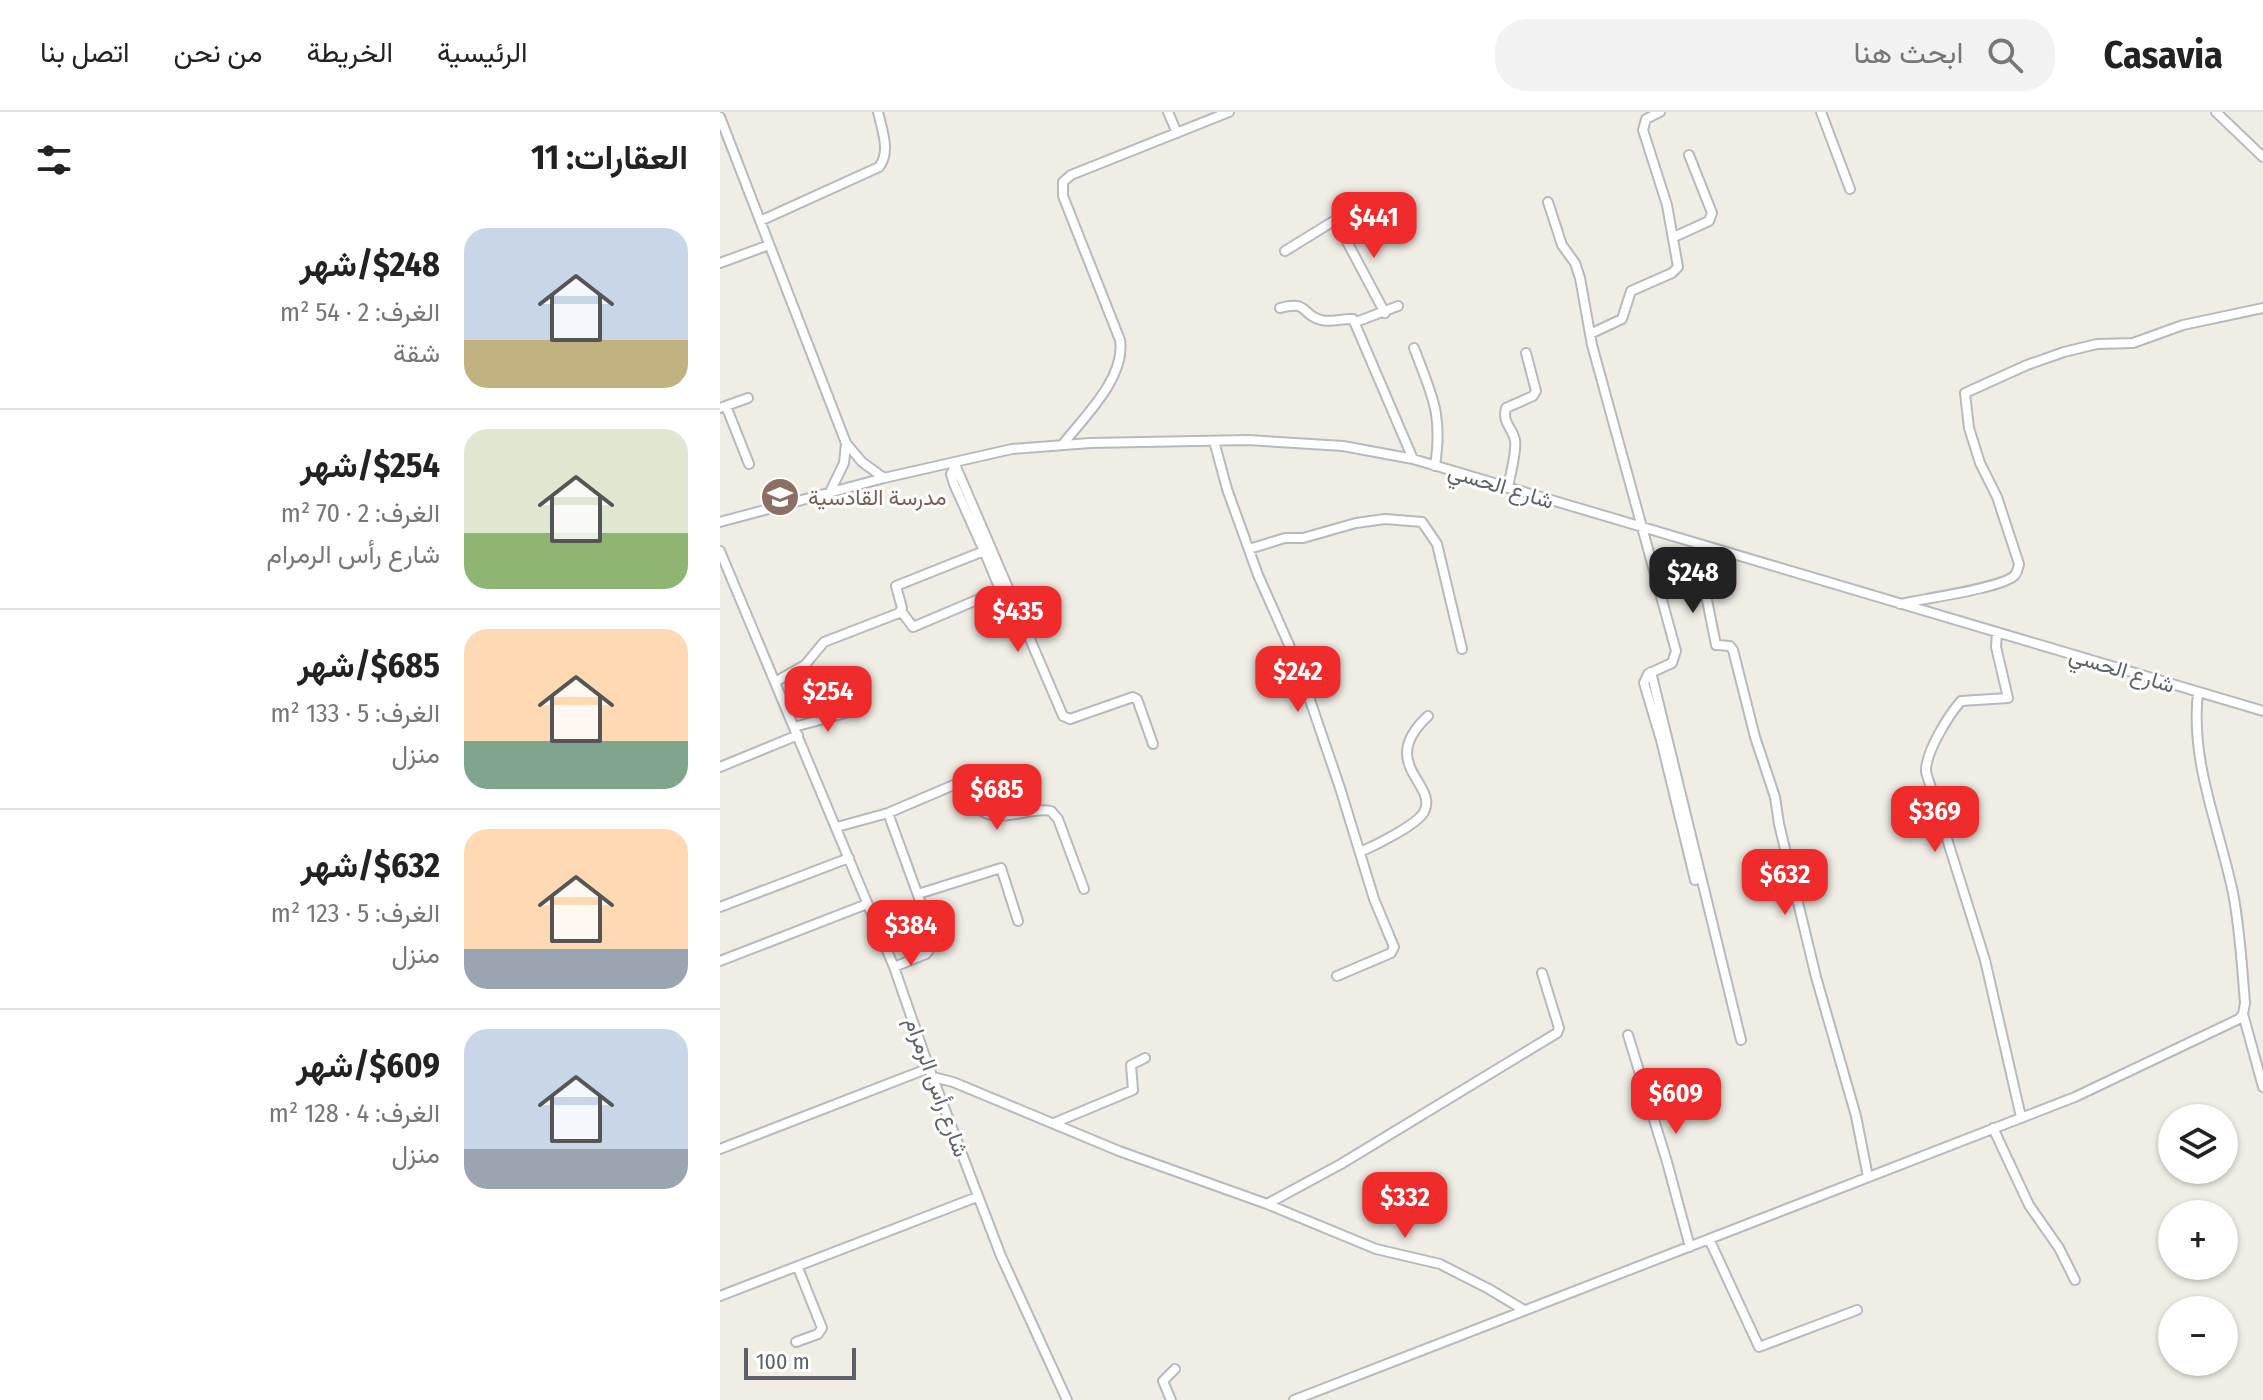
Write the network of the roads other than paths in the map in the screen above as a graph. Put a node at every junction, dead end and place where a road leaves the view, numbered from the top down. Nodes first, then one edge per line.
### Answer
1 (878, 112) edge
2 (1168, 112) edge
3 (1229, 112) edge
4 (1660, 112) edge
5 (1821, 112) edge
6 (2216, 112) edge
7 (720, 117) edge
8 (1177, 133) junction
9 (1689, 155) dead end
10 (2263, 157) edge
11 (1850, 189) dead end
12 (1366, 201) dead end
13 (1548, 202) dead end
14 (760, 221) junction
15 (1336, 221) junction
16 (1674, 237) junction
17 (769, 245) junction
18 (1285, 251) dead end
19 (720, 263) edge
20 (1398, 306) dead end
21 (1280, 308) dead end
22 (2263, 308) edge
23 (1385, 313) junction
24 (1356, 322) junction
25 (1590, 334) junction
26 (1414, 348) dead end
27 (1526, 353) dead end
28 (748, 398) dead end
29 (723, 407) edge
30 (1214, 441) junction
31 (846, 443) junction
32 (1063, 444) junction
33 (1413, 459) junction
34 (749, 464) dead end
35 (954, 464) junction
36 (1435, 466) junction
37 (884, 478) junction
38 (1508, 488) junction
39 (830, 492) junction
40 (720, 522) edge
41 (1642, 529) junction
42 (1249, 549) junction
43 (720, 551) edge
44 (984, 551) junction
45 (1652, 560) junction
46 (996, 572) junction
47 (1899, 605) junction
48 (901, 611) junction
49 (1997, 632) junction
50 (1462, 649) dead end
51 (1651, 672) junction
52 (775, 682) junction
53 (2198, 693) junction
54 (853, 711) dead end
55 (2263, 711) edge
56 (1428, 716) dead end
57 (796, 731) junction
58 (1153, 744) dead end
59 (720, 767) edge
60 (888, 813) junction
61 (837, 827) junction
62 (1360, 852) junction
63 (849, 858) junction
64 (1695, 880) dead end
65 (1084, 889) dead end
66 (918, 894) junction
67 (867, 904) junction
68 (720, 907) edge
69 (1018, 921) dead end
70 (720, 961) edge
71 (894, 967) junction
72 (1542, 973) dead end
73 (1337, 976) dead end
74 (2243, 1014) junction
75 (1628, 1035) dead end
76 (1741, 1040) dead end
77 (1145, 1058) dead end
78 (931, 1072) junction
79 (2263, 1087) edge
80 (2021, 1117) junction
81 (1054, 1123) junction
82 (1993, 1128) junction
83 (720, 1149) edge
84 (1868, 1177) junction
85 (977, 1197) junction
86 (1267, 1204) junction
87 (1709, 1239) junction
88 (1690, 1247) junction
89 (798, 1268) junction
90 (2075, 1280) dead end
91 (720, 1296) edge
92 (1524, 1310) junction
93 (1857, 1310) dead end
94 (796, 1342) dead end
95 (1175, 1369) dead end
96 (1067, 1400) edge
97 (1171, 1400) edge
98 (1294, 1400) edge

1 - 14 street
2 - 8 street
3 - 8 street
4 - 16 street
5 - 11 street
6 - 10 street
7 - 14 street
8 - 32 street
9 - 16 street
12 - 15 street
13 - 25 street
14 - 17 street
15 - 18 street
15 - 23 street
16 - 25 street
17 - 19 street
17 - 31 street
20 - 23 street
21 - 24 street
22 - 47 street
23 - 24 street
24 - 33 street
25 - 41 street
26 - 36 street
27 - 38 street
28 - 29 street
29 - 34 street
30 - 32 street, شارع الحسي
30 - 33 street, شارع الحسي
30 - 42 street
31 - 37 street
31 - 39 street
32 - 35 street, شارع الحسي
33 - 36 street, شارع الحسي
35 - 37 street, شارع الحسي
35 - 44 street
35 - 46 street
36 - 38 street, شارع الحسي
37 - 39 street, شارع الحسي
38 - 41 street, شارع الحسي
39 - 40 street, شارع الحسي
41 - 45 street
41 - 47 street, شارع الحسي
42 - 50 street
42 - 62 street
43 - 52 street, شارع رأس الرمرام
44 - 46 street
44 - 48 street
45 - 51 street
45 - 84 street
46 - 48 street
46 - 58 street
47 - 49 street, شارع الحسي
48 - 52 street
49 - 53 street, شارع الحسي
49 - 80 street
51 - 64 street
51 - 76 street
52 - 57 street, شارع رأس الرمرام
53 - 55 street, شارع الحسي
53 - 74 street
54 - 57 street
56 - 62 street
57 - 59 street
57 - 61 street, شارع رأس الرمرام
60 - 61 street
60 - 65 street
60 - 66 street
61 - 63 street, شارع رأس الرمرام
62 - 73 street
63 - 67 street, شارع رأس الرمرام
63 - 68 street
66 - 69 street
66 - 71 street
67 - 70 street
67 - 71 street, شارع رأس الرمرام
71 - 78 street, شارع رأس الرمرام
72 - 86 street
74 - 79 street
74 - 80 street
75 - 88 street
77 - 81 street
78 - 81 street
78 - 83 street
78 - 85 street, شارع رأس الرمرام
80 - 82 street
81 - 86 street
82 - 84 street
82 - 90 street
84 - 87 street
85 - 89 street
85 - 96 street, شارع رأس الرمرام
86 - 92 street
87 - 88 street
87 - 93 street
88 - 92 street
89 - 91 street
89 - 94 street
92 - 98 street
95 - 97 street

